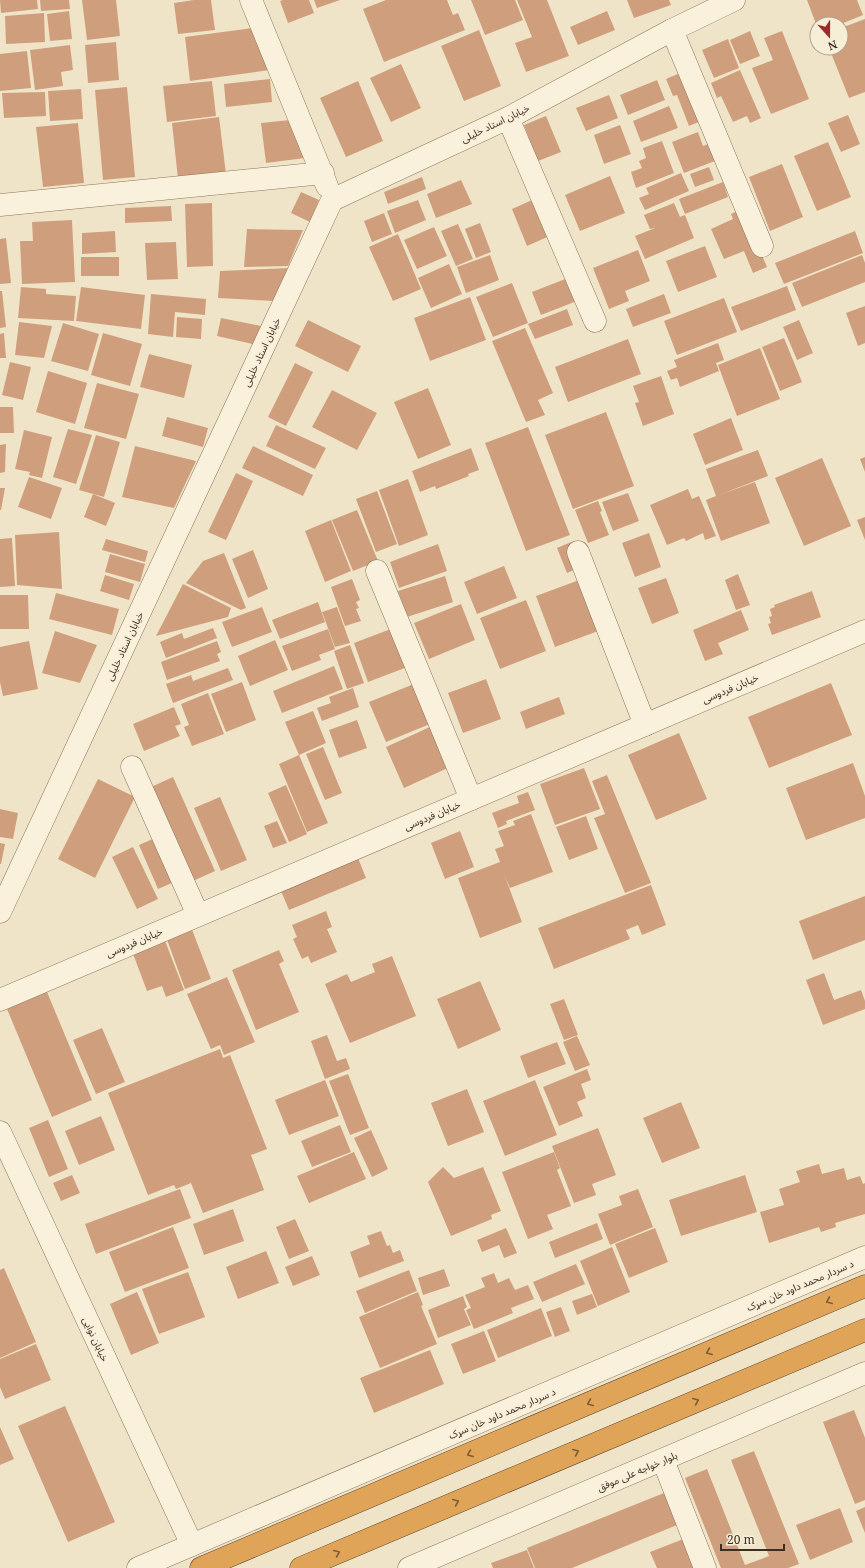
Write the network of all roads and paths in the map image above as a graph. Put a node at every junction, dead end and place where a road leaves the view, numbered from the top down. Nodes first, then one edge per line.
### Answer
1 (251, 0) edge
2 (734, 0) edge
3 (672, 30) junction
4 (508, 118) junction
5 (323, 173) junction
6 (332, 200) junction
7 (0, 205) edge
8 (762, 246) dead end
9 (595, 321) dead end
10 (578, 552) dead end
11 (378, 571) dead end
12 (865, 631) edge
13 (645, 725) junction
14 (132, 767) dead end
15 (471, 799) junction
16 (0, 912) edge
17 (198, 915) junction
18 (0, 1000) edge
19 (0, 1132) edge
20 (865, 1257) edge
21 (865, 1286) edge
22 (865, 1330) edge
23 (865, 1373) edge
24 (663, 1460) junction
25 (192, 1545) junction
26 (138, 1568) edge
27 (203, 1568) edge
28 (301, 1568) edge
29 (409, 1568) edge
30 (705, 1568) edge

1 - 5 street
2 - 3 street, خیابان استاد خلیلی
3 - 4 street, خیابان استاد خلیلی
3 - 8 street
4 - 6 street, خیابان استاد خلیلی
4 - 9 street
5 - 6 street
5 - 7 street
6 - 16 street, خیابان استاد خلیلی
10 - 13 street
11 - 15 street
12 - 13 street, خیابان فردوسی
13 - 15 street, خیابان فردوسی
14 - 17 street
15 - 17 street, خیابان فردوسی
17 - 18 street, خیابان فردوسی
19 - 25 street, خیابان نوایی
20 - 25 street, د سردار محمد داود خان سړک
21 -> 27 highway
28 -> 22 highway
23 - 24 street, بلوار خواجه علی موفق
24 - 29 street, بلوار خواجه علی موفق
24 - 30 street
25 - 26 street, د سردار محمد داود خان سړک

